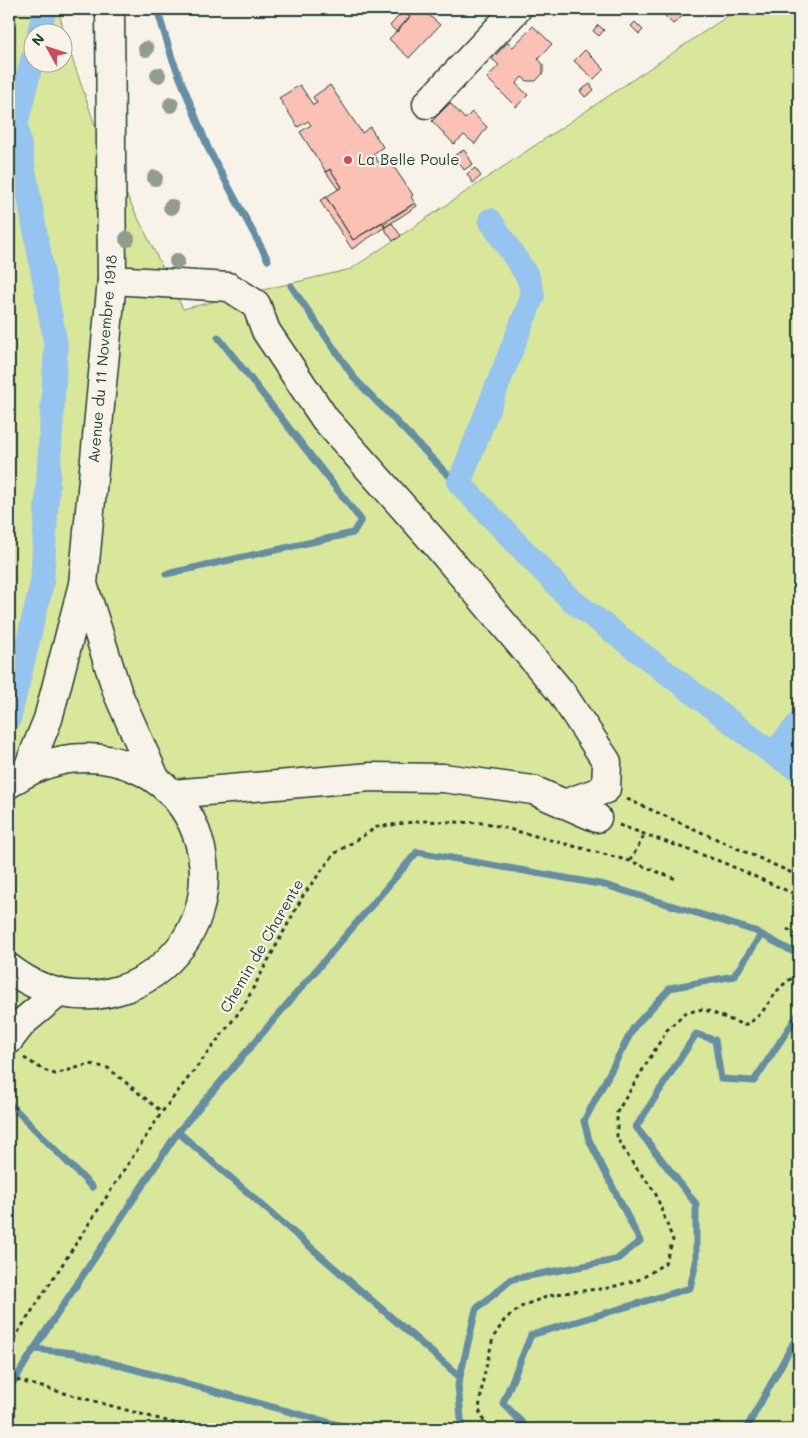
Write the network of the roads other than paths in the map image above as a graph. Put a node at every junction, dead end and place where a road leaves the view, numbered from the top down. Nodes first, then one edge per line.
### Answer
1 (97, 9) edge
2 (110, 9) edge
3 (517, 9) edge
4 (112, 103) junction
5 (427, 104) dead end
6 (112, 280) junction
7 (83, 584) junction
8 (16, 778) edge
9 (164, 787) junction
10 (564, 804) junction
11 (597, 818) road end
12 (9, 968) edge
13 (58, 993) junction
14 (13, 1047) edge

1 - 4 main road, Avenue du 11 Novembre 1918
2 - 4 main road, Avenue du 11 Novembre 1918
3 - 5 main road
4 - 6 main road, Avenue du 11 Novembre 1918
6 - 7 main road, Avenue du 11 Novembre 1918
6 - 10 main road
7 - 8 main road, Avenue du 11 Novembre 1918
7 - 9 main road, Avenue du 11 Novembre 1918
8 - 9 main road
9 - 10 main road
9 - 13 main road
10 - 11 main road
12 - 13 main road
13 - 14 main road

